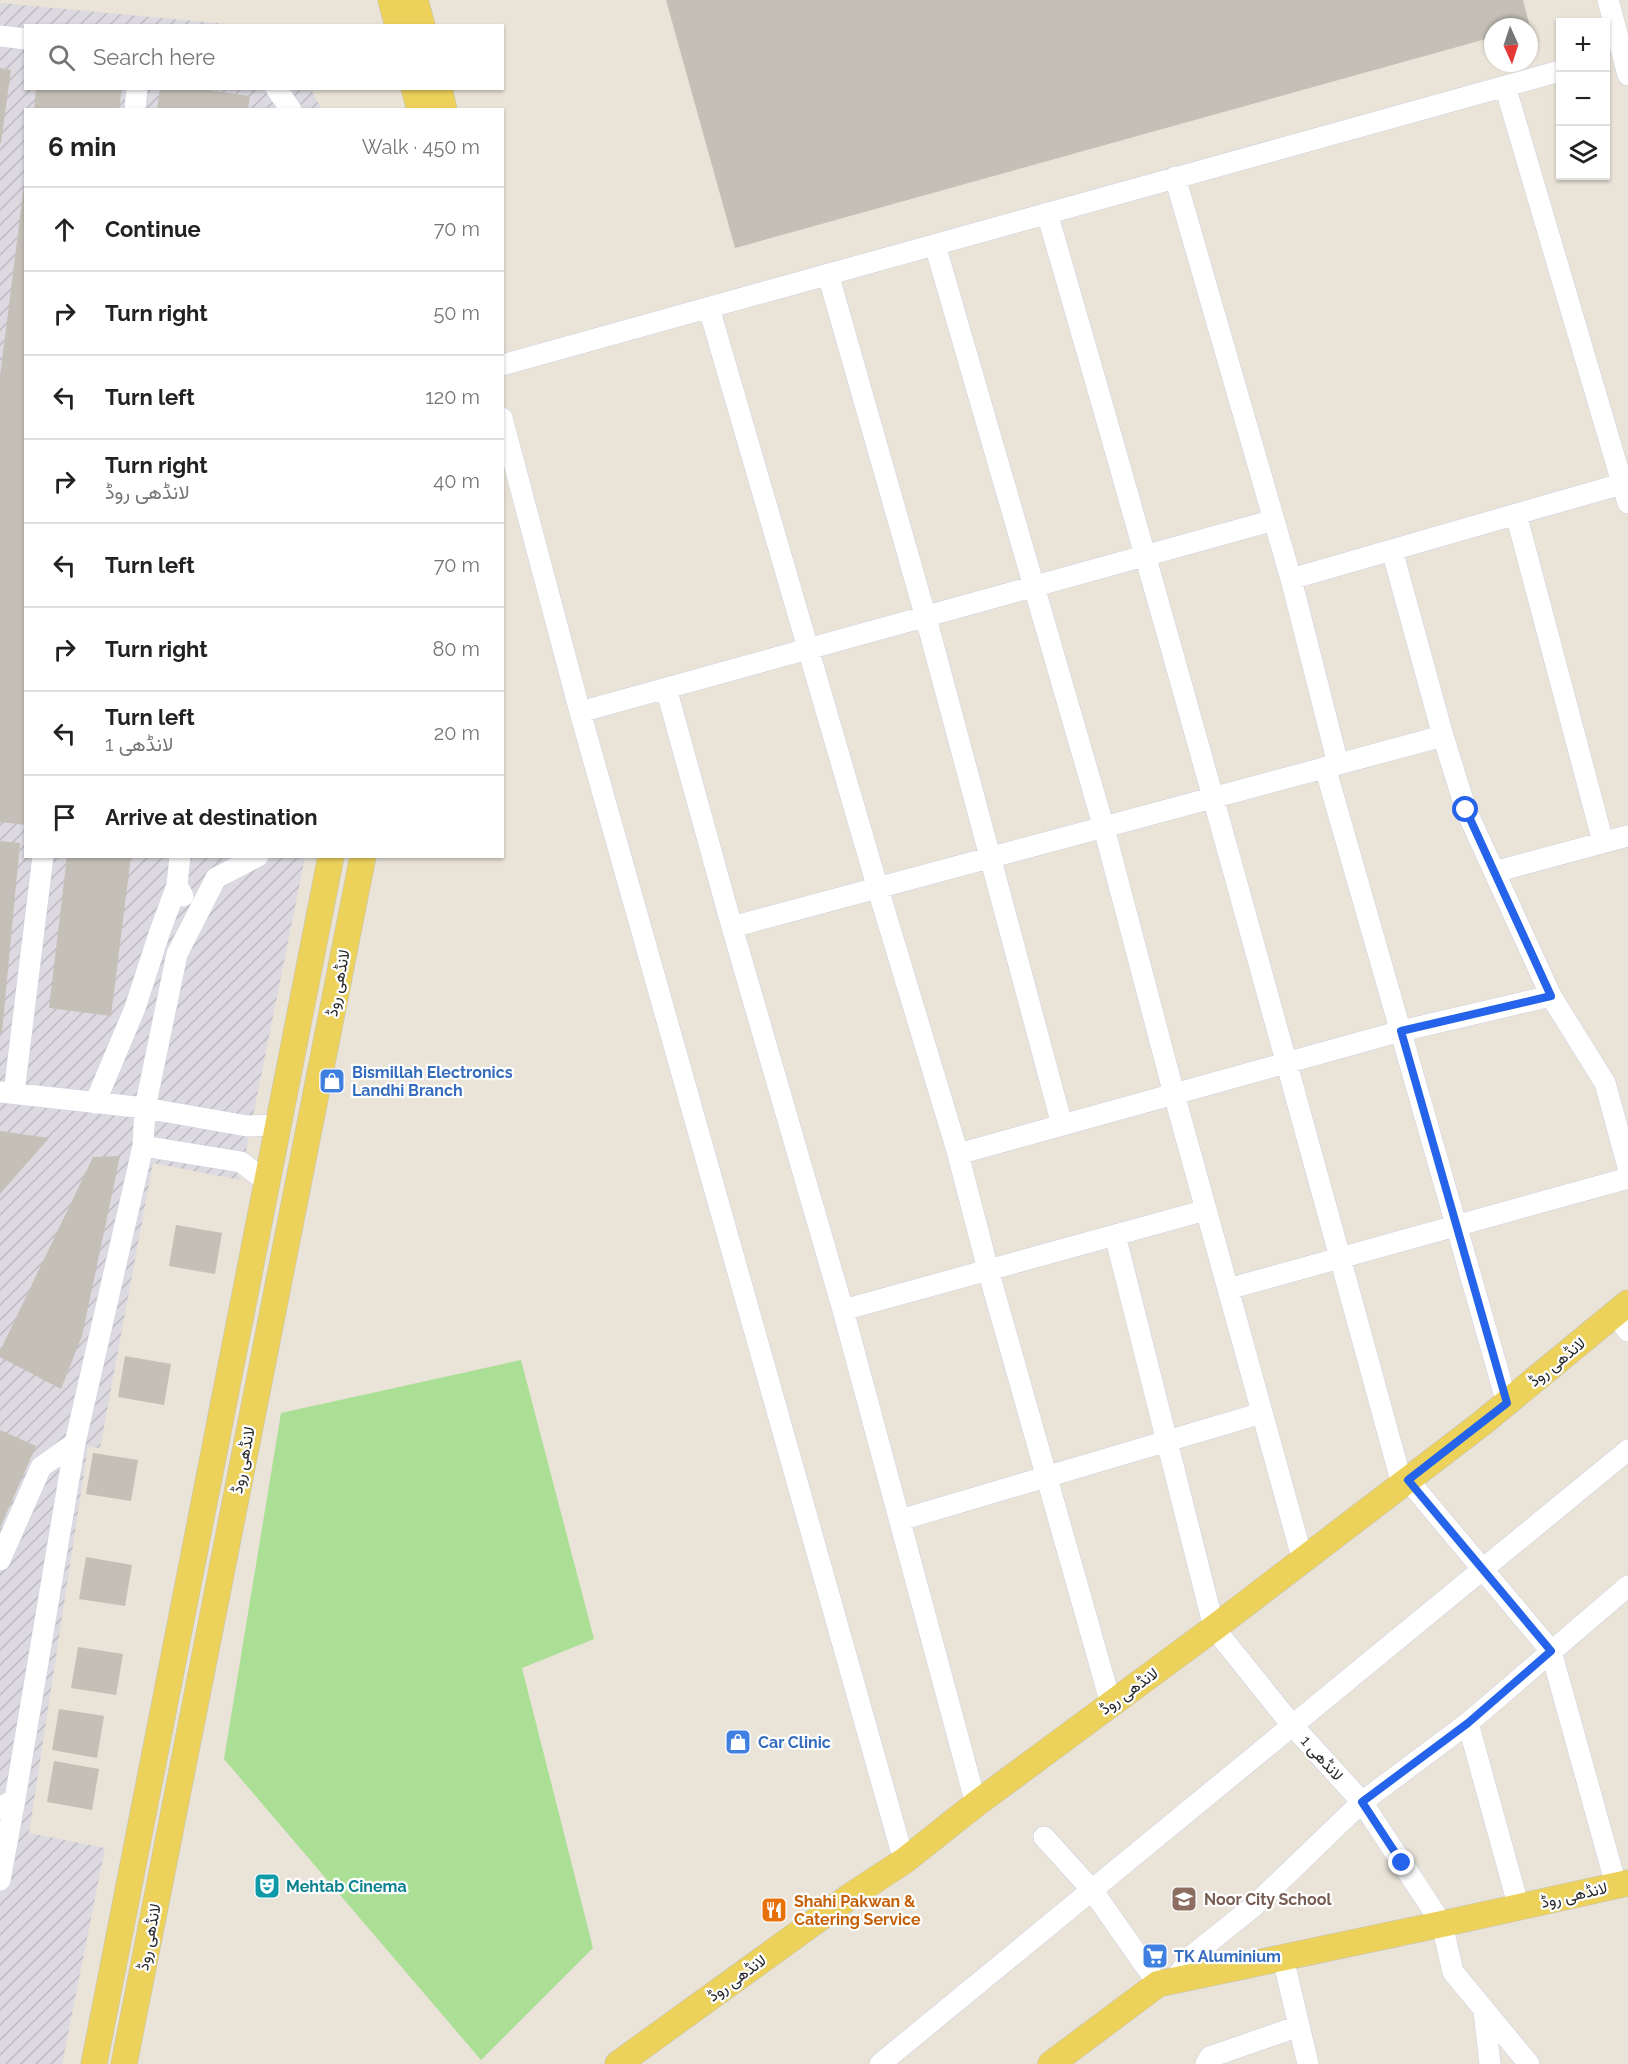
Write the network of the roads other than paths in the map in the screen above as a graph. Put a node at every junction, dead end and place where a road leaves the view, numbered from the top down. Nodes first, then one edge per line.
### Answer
1 (391, 0) edge
2 (415, 0) edge
3 (1608, 0) edge
4 (397, 24) edge
5 (421, 24) edge
6 (0, 36) edge
7 (24, 39) edge
8 (1618, 55) edge
9 (1556, 72) edge
10 (1628, 75) edge
11 (1505, 86) junction
12 (137, 90) edge
13 (277, 90) edge
14 (415, 90) edge
15 (439, 90) edge
16 (135, 108) edge
17 (290, 108) edge
18 (419, 108) edge
19 (444, 108) edge
20 (1175, 177) junction
21 (1047, 213) junction
22 (935, 244) junction
23 (828, 274) junction
24 (709, 308) junction
25 (504, 365) edge
26 (504, 426) edge
27 (1626, 490) edge
28 (1516, 514) junction
29 (1274, 520) junction
30 (1392, 550) junction
31 (1146, 555) junction
32 (1291, 579) junction
33 (1035, 587) junction
34 (926, 618) junction
35 (809, 649) junction
36 (666, 688) junction
37 (580, 712) junction
38 (1443, 736) junction
39 (1331, 766) junction
40 (1214, 797) junction
41 (1104, 828) junction
42 (1628, 836) edge
43 (1603, 842) junction
44 (43, 858) edge
45 (180, 858) edge
46 (254, 858) edge
47 (331, 858) edge
48 (363, 858) edge
49 (992, 858) junction
50 (1494, 872) junction
51 (177, 885) junction
52 (878, 889) junction
53 (195, 920) junction
54 (732, 927) junction
55 (1551, 996) junction
56 (1401, 1031) junction
57 (1287, 1063) junction
58 (7, 1092) edge
59 (1174, 1094) junction
60 (95, 1103) junction
61 (145, 1108) junction
62 (313, 1109) junction
63 (280, 1117) junction
64 (1062, 1125) junction
65 (143, 1146) junction
66 (958, 1154) junction
67 (1628, 1167) edge
68 (1628, 1178) edge
69 (267, 1182) junction
70 (297, 1192) junction
71 (1206, 1210) junction
72 (1456, 1226) junction
73 (1115, 1235) junction
74 (1340, 1258) junction
75 (988, 1270) junction
76 (1228, 1289) junction
77 (843, 1310) junction
78 (1624, 1316) edge
79 (1507, 1403) junction
80 (1262, 1413) junction
81 (1167, 1442) junction
82 (75, 1443) junction
83 (1628, 1450) edge
84 (1047, 1477) junction
85 (1405, 1482) junction
86 (900, 1520) junction
87 (0, 1560) edge
88 (1303, 1561) junction
89 (1483, 1568) junction
90 (1628, 1587) edge
91 (1214, 1628) junction
92 (1551, 1651) junction
93 (1111, 1704) junction
94 (1468, 1723) junction
95 (1292, 1725) junction
96 (157, 1743) junction
97 (186, 1749) junction
98 (148, 1787) junction
99 (178, 1791) junction
100 (1362, 1802) junction
101 (8, 1804) edge
102 (976, 1804) junction
103 (1044, 1837) dead end
104 (904, 1862) junction
105 (0, 1880) edge
106 (1622, 1884) edge
107 (1092, 1890) junction
108 (1519, 1908) junction
109 (1442, 1924) junction
110 (1283, 1958) junction
111 (1166, 1982) junction
112 (1484, 2011) junction
113 (1299, 2026) junction
114 (1052, 2063) edge
115 (94, 2064) edge
116 (124, 2064) edge
117 (618, 2064) edge
118 (880, 2064) edge
119 (1206, 2064) edge
120 (1308, 2064) edge
121 (1490, 2064) edge
122 (1529, 2064) edge

1 - 4 main road
2 - 5 main road
3 - 8 street
6 - 7 street
8 - 10 street
9 - 11 street
11 - 20 street
11 - 27 street
12 - 16 street
13 - 17 street
14 - 18 main road
15 - 19 main road
20 - 21 street
20 - 29 street
21 - 22 street
21 - 31 street
22 - 23 street
22 - 33 street
23 - 24 street
23 - 34 street
24 - 25 street
24 - 35 street
26 - 37 street
27 - 28 street
28 - 30 street
28 - 43 street
29 - 31 street
29 - 32 street
30 - 32 street
30 - 38 street
31 - 33 street
31 - 40 street
32 - 39 street
33 - 34 street
33 - 41 street
34 - 35 street
34 - 49 street
35 - 36 street
35 - 52 street
36 - 37 street
36 - 54 street
37 - 104 street
38 - 39 street
38 - 50 street
39 - 40 street
39 - 56 street
40 - 41 street
40 - 57 street
41 - 49 street
41 - 59 street
42 - 43 street
43 - 50 street
44 - 58 street
45 - 51 street
46 - 53 street
47 - 63 main road, لانڈھی روڈ
48 - 62 main road, لانڈھی روڈ
49 - 52 street
49 - 64 street
50 - 55 street
51 - 53 street
51 - 60 street
52 - 54 street
52 - 66 street
53 - 61 street
54 - 77 street
55 - 56 street
55 - 67 street
56 - 57 street
56 - 72 street
57 - 59 street
57 - 74 street
58 - 60 street
59 - 64 street
59 - 71 street
60 - 61 street
61 - 63 street
61 - 65 street
62 - 63 main road
62 - 70 main road, لانڈھی روڈ
63 - 69 main road, لانڈھی روڈ
64 - 66 street
65 - 69 street
65 - 82 street
66 - 75 street
68 - 72 street
69 - 70 main road
69 - 96 main road, لانڈھی روڈ
70 - 97 main road, لانڈھی روڈ
71 - 73 street
71 - 76 street
72 - 74 street
72 - 79 street
73 - 75 street
73 - 81 street
74 - 76 street
74 - 85 street
75 - 77 street
75 - 84 street
76 - 80 street
77 - 86 street
78 - 79 main road, لانڈھی روڈ
79 - 85 main road, لانڈھی روڈ
80 - 81 street
80 - 88 street
81 - 84 street
81 - 91 street
82 - 87 street
82 - 101 street
83 - 89 street
84 - 86 street
84 - 93 street
85 - 88 main road, لانڈھی روڈ
85 - 89 street
86 - 102 street
88 - 91 main road, لانڈھی روڈ
89 - 92 street
89 - 95 street
90 - 92 street
91 - 93 main road, لانڈھی روڈ
91 - 95 street, لانڈھی 1
92 - 94 street
92 - 106 street
93 - 102 main road, لانڈھی روڈ
94 - 100 street
94 - 108 street
95 - 100 street, لانڈھی 1
95 - 107 street
96 - 97 main road
96 - 98 main road, لانڈھی روڈ
97 - 99 main road, لانڈھی روڈ
98 - 99 main road
98 - 115 main road, لانڈھی روڈ
99 - 116 main road, لانڈھی روڈ
100 - 109 street, لانڈھی 1
100 - 111 street
101 - 105 street
102 - 104 main road, لانڈھی روڈ
103 - 107 street
104 - 117 main road, لانڈھی روڈ
106 - 108 main road, لانڈھی روڈ
107 - 111 street
107 - 118 street
108 - 109 main road, لانڈھی روڈ
109 - 110 main road, لانڈھی روڈ
109 - 112 street
110 - 111 main road, لانڈھی روڈ
110 - 113 street
111 - 114 main road, لانڈھی روڈ
112 - 121 street
112 - 122 street
113 - 119 street
113 - 120 street

